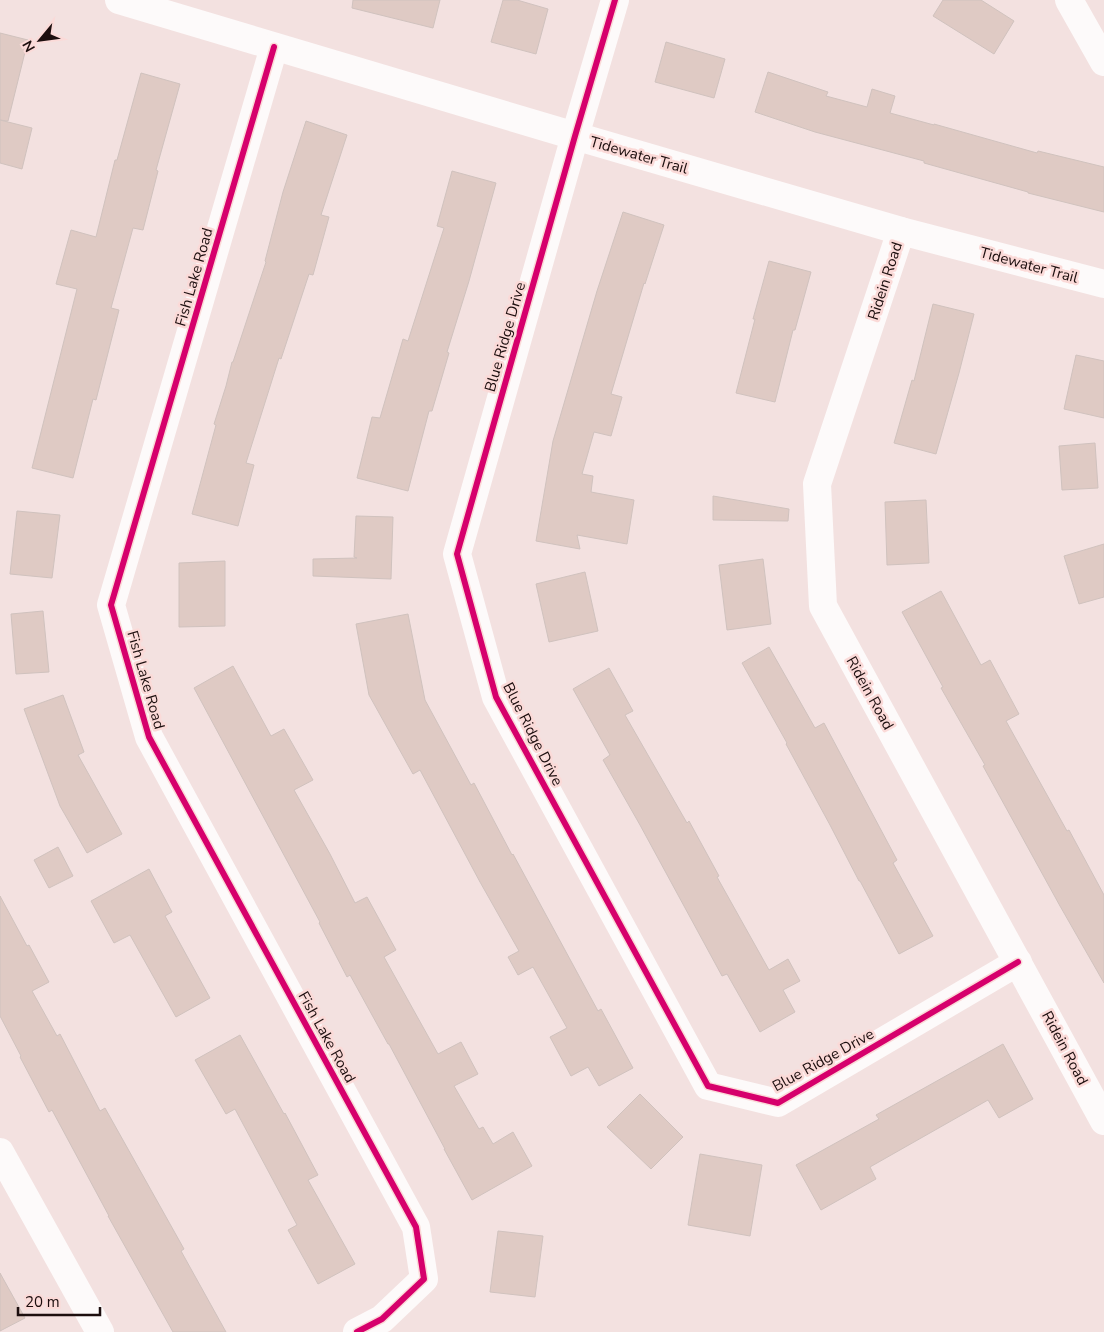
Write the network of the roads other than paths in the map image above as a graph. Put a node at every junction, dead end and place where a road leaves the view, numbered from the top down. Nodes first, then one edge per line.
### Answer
1 (119, 0) edge
2 (615, 0) edge
3 (1069, 0) edge
4 (274, 47) junction
5 (1104, 62) edge
6 (575, 136) junction
7 (901, 231) junction
8 (1104, 284) edge
9 (1018, 962) junction
10 (1104, 1121) edge
11 (0, 1152) edge
12 (100, 1332) edge
13 (357, 1332) edge

1 - 4 street, Tidewater Trail
2 - 6 street, Blue Ridge Drive
3 - 5 street
4 - 6 street, Tidewater Trail
4 - 13 street, Fish Lake Road
6 - 7 street, Tidewater Trail
6 - 9 street, Blue Ridge Drive
7 - 8 street, Tidewater Trail
7 - 9 street, Ridein Road
9 - 10 street, Ridein Road
11 - 12 street

